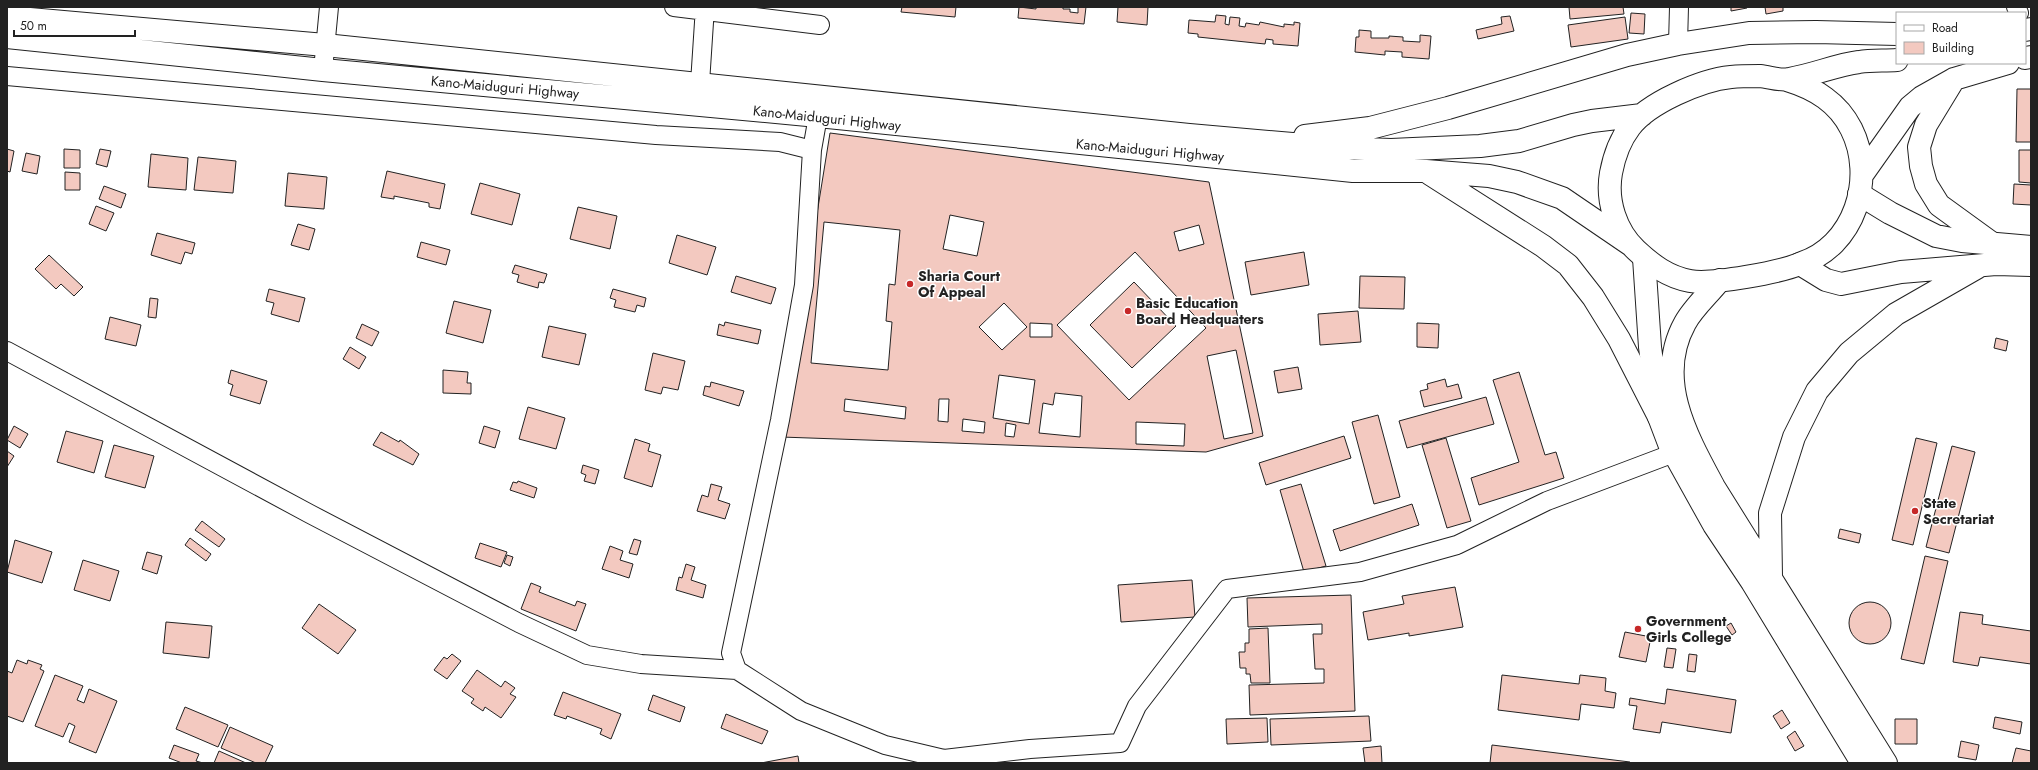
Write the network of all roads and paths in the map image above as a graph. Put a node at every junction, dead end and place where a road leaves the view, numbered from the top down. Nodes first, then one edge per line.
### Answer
1 (329, 7) edge
2 (674, 7) edge
3 (1679, 7) edge
4 (705, 9) edge
5 (7, 17) edge
6 (820, 25) dead end
7 (1896, 34) edge
8 (7, 37) edge
9 (1678, 44) junction
10 (325, 45) junction
11 (1896, 60) edge
12 (2005, 64) edge
13 (323, 70) junction
14 (7, 76) edge
15 (1954, 79) junction
16 (1787, 80) junction
17 (700, 83) junction
18 (1642, 115) junction
19 (818, 116) junction
20 (1259, 142) junction
21 (812, 150) junction
22 (1426, 171) junction
23 (1861, 185) junction
24 (1990, 242) junction
25 (2031, 247) edge
26 (1638, 252) junction
27 (1800, 264) junction
28 (2031, 264) edge
29 (1978, 267) junction
30 (1720, 280) junction
31 (7, 351) edge
32 (1659, 417) junction
33 (1674, 453) junction
34 (1771, 577) junction
35 (737, 670) junction
36 (1862, 763) edge
37 (1886, 763) edge

1 - 10 street
2 - 4 street
3 - 9 street
4 - 6 street
4 - 17 street
5 - 10 main road, Kano-Maiduguri Highway
7 - 9 main road
8 - 13 main road, Kano-Maiduguri Highway
9 - 20 main road
10 - 13 street
10 - 17 main road, Kano-Maiduguri Highway
11 - 16 main road
12 - 15 main road
13 - 19 main road, Kano-Maiduguri Highway
14 - 21 street
15 - 23 main road
15 - 24 main road
16 - 18 main road
16 - 23 main road
17 - 20 main road, Kano-Maiduguri Highway
18 - 20 main road, Kano-Maiduguri Highway
18 - 26 main road
19 - 21 street
19 - 22 main road, Kano-Maiduguri Highway
21 - 35 street
22 - 26 main road, Kano-Maiduguri Highway
22 - 32 main road
23 - 24 main road
23 - 27 main road, Kano-Maiduguri Highway
24 - 25 main road
26 - 30 main road, Kano-Maiduguri Highway
26 - 32 main road
27 - 29 main road
27 - 30 main road, Kano-Maiduguri Highway
28 - 29 main road
29 - 34 main road
30 - 34 main road
31 - 35 street
32 - 33 main road
33 - 35 street
33 - 36 main road
34 - 37 main road

